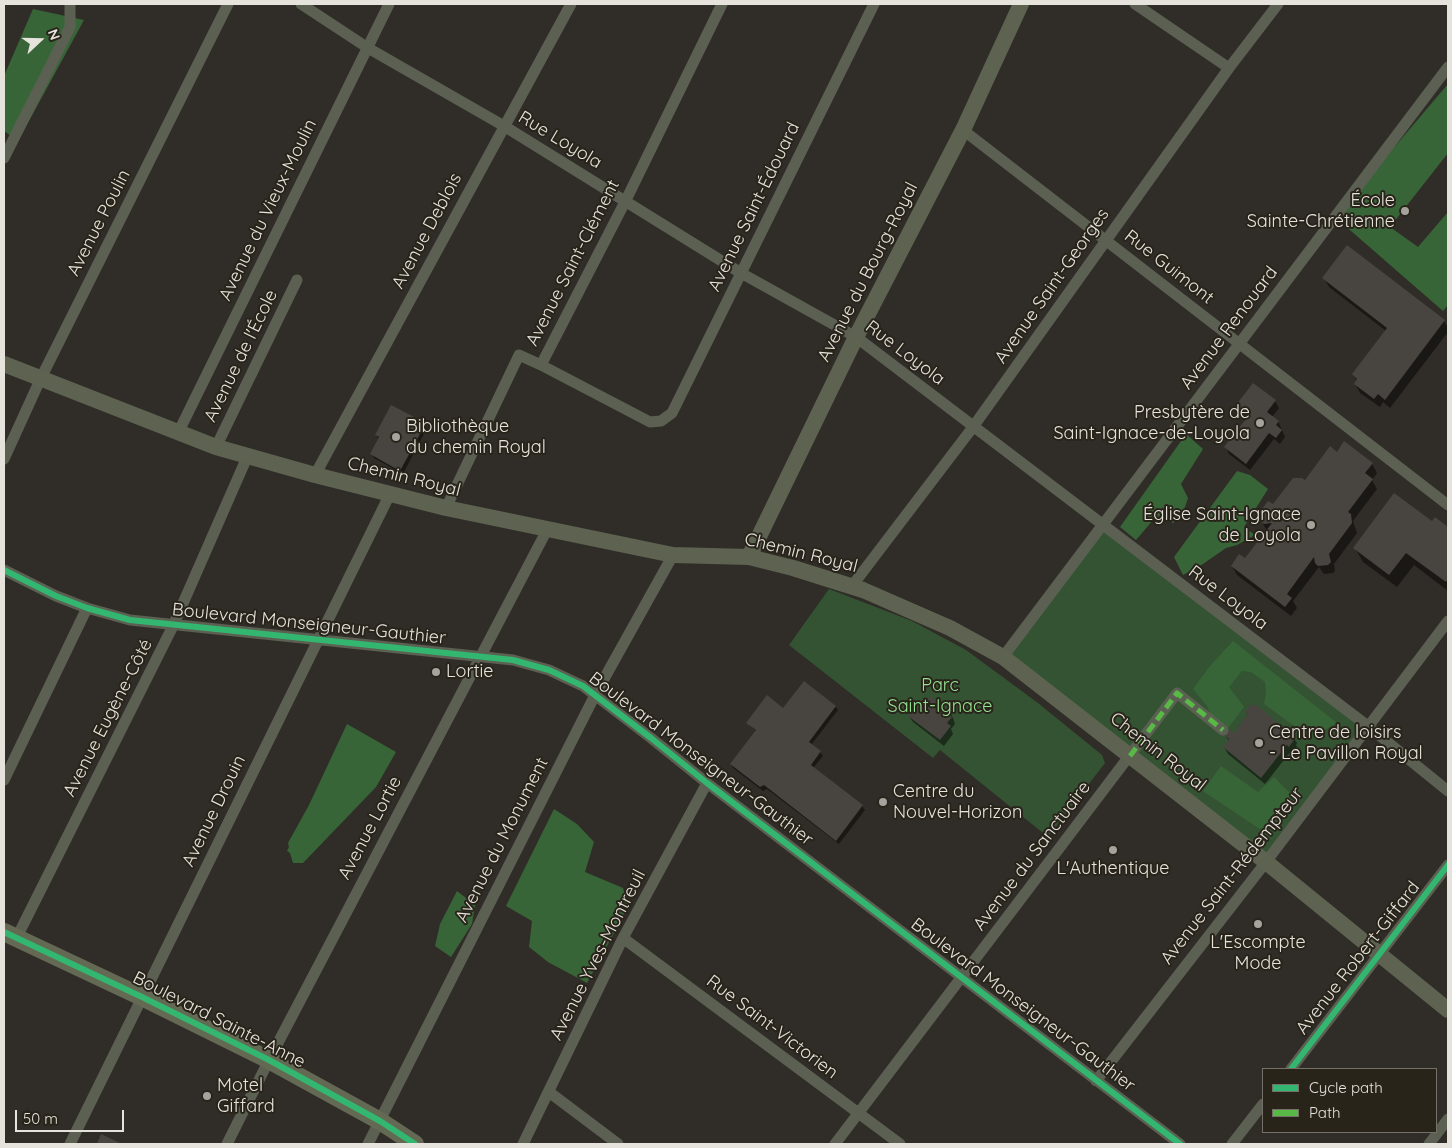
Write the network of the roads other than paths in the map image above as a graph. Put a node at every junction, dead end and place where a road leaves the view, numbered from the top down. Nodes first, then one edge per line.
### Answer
1 (70, 4) edge
2 (228, 4) edge
3 (301, 4) edge
4 (389, 4) edge
5 (571, 4) edge
6 (722, 4) edge
7 (874, 4) edge
8 (1021, 4) edge
9 (1135, 4) edge
10 (1278, 4) edge
11 (368, 48) junction
12 (1448, 67) edge
13 (1229, 68) junction
14 (504, 126) junction
15 (963, 130) junction
16 (4, 158) edge
17 (626, 200) junction
18 (1105, 240) junction
19 (741, 273) junction
20 (297, 280) dead end
21 (856, 337) junction
22 (1239, 344) junction
23 (4, 364) edge
24 (541, 365) junction
25 (40, 380) junction
26 (973, 426) junction
27 (179, 431) junction
28 (216, 447) junction
29 (248, 455) junction
30 (4, 460) edge
31 (315, 475) junction
32 (390, 494) junction
33 (1448, 505) edge
34 (446, 508) junction
35 (1103, 525) junction
36 (547, 530) junction
37 (673, 555) junction
38 (749, 557) junction
39 (4, 570) edge
40 (852, 586) junction
41 (87, 608) junction
42 (1448, 621) edge
43 (173, 626) junction
44 (317, 640) junction
45 (480, 656) junction
46 (1003, 657) junction
47 (595, 695) junction
48 (1369, 727) junction
49 (1223, 730) dead end
50 (1130, 756) junction
51 (4, 780) edge
52 (707, 783) junction
53 (1448, 791) edge
54 (1266, 862) junction
55 (1448, 865) edge
56 (10, 936) edge
57 (623, 938) junction
58 (1380, 955) junction
59 (962, 977) junction
60 (142, 997) junction
61 (1448, 1010) edge
62 (269, 1060) junction
63 (1291, 1068) edge
64 (1096, 1081) junction
65 (549, 1092) junction
66 (1262, 1105) edge
67 (858, 1113) junction
68 (1448, 1119) edge
69 (380, 1122) junction
70 (70, 1144) edge
71 (227, 1144) edge
72 (368, 1144) edge
73 (415, 1144) edge
74 (523, 1144) edge
75 (618, 1144) edge
76 (834, 1144) edge
77 (900, 1144) edge
78 (1180, 1144) edge
79 (1232, 1144) edge
80 (1429, 1144) edge

1 - 16 street
2 - 25 street, Avenue Poulin
3 - 11 street, Rue Loyola
4 - 11 street, Avenue du Vieux-Moulin
5 - 14 street, Avenue Deblois
6 - 17 street, Avenue Saint-Clément
7 - 19 street, Avenue Saint-Édouard
8 - 15 main road, Avenue du Bourg-Royal
9 - 13 street
10 - 13 street, Avenue Saint-Georges
11 - 14 street, Rue Loyola
11 - 27 street, Avenue du Vieux-Moulin
12 - 22 street, Avenue Renouard
13 - 18 street, Avenue Saint-Georges
14 - 17 street, Rue Loyola
14 - 31 street, Avenue Deblois
15 - 18 street, Rue Guimont
15 - 21 main road, Avenue du Bourg-Royal
17 - 19 street, Rue Loyola
17 - 24 street, Avenue Saint-Clément
18 - 22 street, Rue Guimont
18 - 26 street, Avenue Saint-Georges
19 - 21 street, Rue Loyola
19 - 24 street, Avenue Saint-Édouard
20 - 28 street, Avenue de l'École
21 - 26 street, Rue Loyola
21 - 38 main road, Avenue du Bourg-Royal
22 - 33 street, Rue Guimont
22 - 35 street, Avenue Renouard
23 - 25 main road, Chemin Royal
24 - 34 street, Avenue Saint-Clément
25 - 27 main road, Chemin Royal
25 - 30 street, Avenue Poulin
26 - 35 street, Rue Loyola
26 - 40 street, Avenue Saint-Georges
27 - 28 main road, Chemin Royal
28 - 29 main road, Chemin Royal
29 - 31 main road, Chemin Royal
29 - 43 street, Avenue Eugène-Côté
31 - 32 main road, Chemin Royal
32 - 34 main road, Chemin Royal
32 - 44 street, Avenue Drouin
34 - 36 main road, Chemin Royal
35 - 46 street, Avenue Renouard
35 - 48 street, Rue Loyola
36 - 37 main road, Chemin Royal
36 - 45 street, Avenue Lortie
37 - 38 main road, Chemin Royal
37 - 47 street, Avenue du Monument
38 - 40 main road, Chemin Royal
39 - 41 street, Boulevard Monseigneur-Gauthier
40 - 46 main road, Chemin Royal
41 - 43 street, Boulevard Monseigneur-Gauthier
41 - 51 street
42 - 48 street, Avenue Saint-Rédempteur
43 - 44 street, Boulevard Monseigneur-Gauthier
43 - 56 street, Avenue Eugène-Côté
44 - 45 street, Boulevard Monseigneur-Gauthier
44 - 60 street, Avenue Drouin
45 - 47 street, Boulevard Monseigneur-Gauthier
45 - 62 street, Avenue Lortie
46 - 50 main road, Chemin Royal
47 - 52 street, Boulevard Monseigneur-Gauthier
47 - 69 street, Avenue du Monument
48 - 53 street, Rue Loyola
48 - 54 street, Avenue Saint-Rédempteur
49 - 50 street, Avenue du Sanctuaire
50 - 54 main road, Chemin Royal
50 - 59 street, Avenue du Sanctuaire
52 - 57 street, Avenue Yves-Montreuil
52 - 59 street, Boulevard Monseigneur-Gauthier
54 - 58 main road, Chemin Royal
54 - 64 street, Avenue Saint-Rédempteur
55 - 58 street, Avenue Robert-Giffard
56 - 60 main road, Boulevard Sainte-Anne
57 - 65 street, Avenue Yves-Montreuil
57 - 67 street, Rue Saint-Victorien
58 - 61 main road, Chemin Royal
58 - 63 street, Avenue Robert-Giffard
59 - 64 street, Boulevard Monseigneur-Gauthier
59 - 67 street, Avenue du Sanctuaire
60 - 62 main road, Boulevard Sainte-Anne
60 - 70 street, Avenue Drouin
62 - 69 main road, Boulevard Sainte-Anne
62 - 71 street, Avenue Lortie
64 - 78 street, Boulevard Monseigneur-Gauthier
65 - 74 street, Avenue Yves-Montreuil
65 - 75 street
66 - 79 street
67 - 76 street, Avenue du Sanctuaire
67 - 77 street, Rue Saint-Victorien
68 - 80 street
69 - 72 street, Avenue du Monument
69 - 73 main road, Boulevard Sainte-Anne

